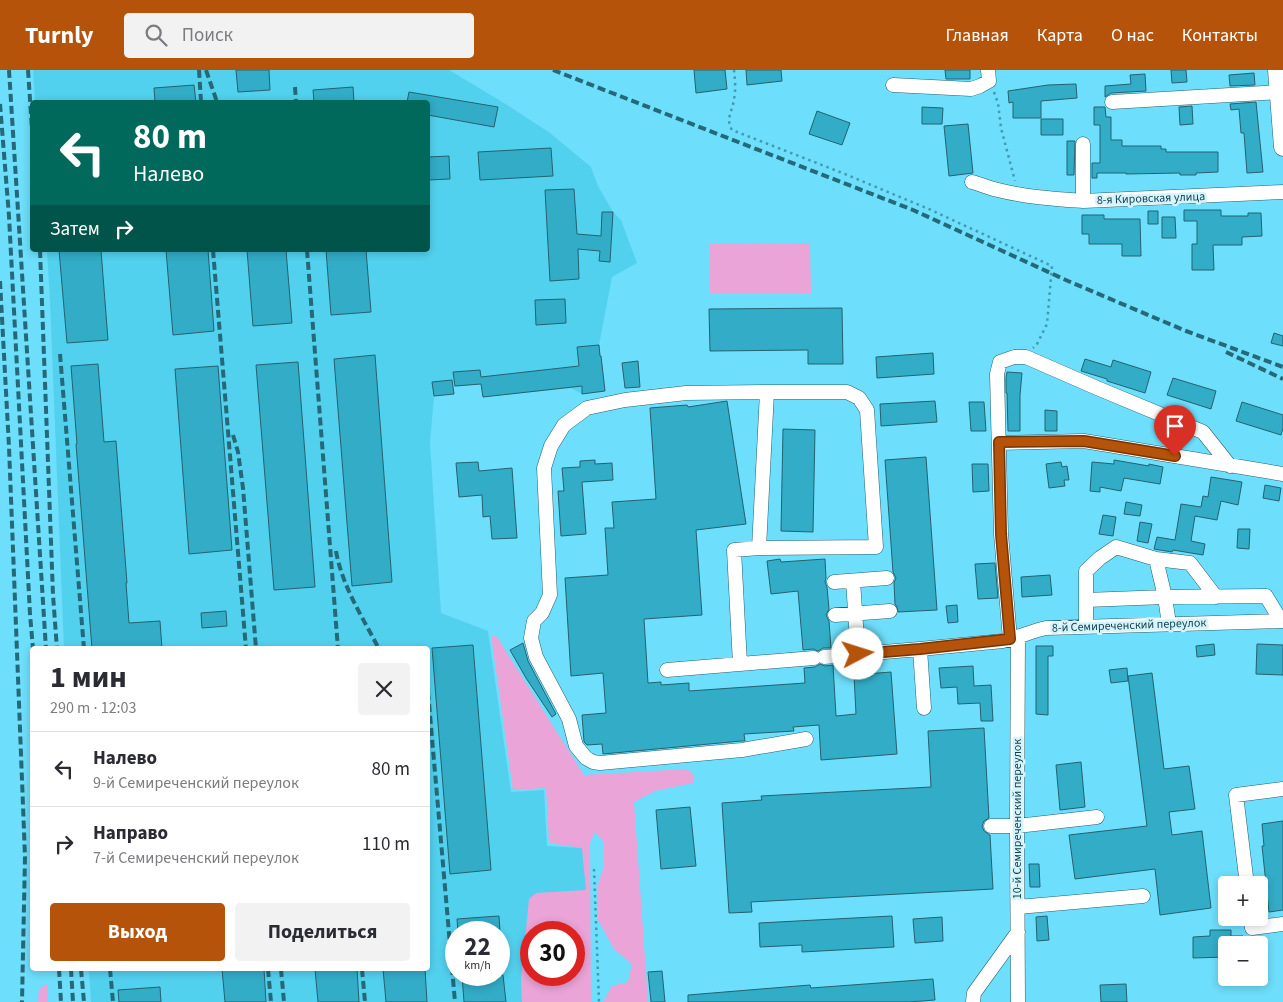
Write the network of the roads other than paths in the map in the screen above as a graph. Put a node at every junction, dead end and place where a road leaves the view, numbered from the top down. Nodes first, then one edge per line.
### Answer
1 (989, 75) edge
2 (1279, 81) edge
3 (893, 85) dead end
4 (1112, 102) dead end
5 (1083, 144) dead end
6 (1283, 147) edge
7 (972, 182) dead end
8 (1283, 192) edge
9 (1083, 201) junction
10 (767, 392) junction
11 (999, 442) junction
12 (1230, 466) junction
13 (1283, 474) edge
14 (759, 548) junction
15 (1156, 559) junction
16 (887, 578) dead end
17 (853, 581) junction
18 (834, 582) dead end
19 (1165, 597) junction
20 (1216, 597) junction
21 (1086, 600) junction
22 (890, 611) dead end
23 (855, 613) junction
24 (835, 615) dead end
25 (1282, 621) edge
26 (1169, 624) junction
27 (1086, 626) junction
28 (1014, 638) junction
29 (920, 649) junction
30 (858, 654) junction
31 (740, 664) junction
32 (667, 670) dead end
33 (924, 708) dead end
34 (806, 739) dead end
35 (1283, 789) edge
36 (1097, 817) dead end
37 (991, 826) dead end
38 (1017, 826) junction
39 (1246, 876) edge
40 (1143, 896) dead end
41 (1018, 907) junction
42 (1283, 924) edge
43 (1252, 926) edge
44 (1268, 926) edge
45 (1268, 926) edge
46 (1018, 932) junction
47 (973, 1002) edge
48 (1018, 1002) edge

1 - 3 street
2 - 4 street
2 - 6 main road
5 - 9 street
7 - 9 street, 8-я Кировская улица
8 - 9 street, 8-я Кировская улица
10 - 14 street
10 - 14 street
10 - 34 street
11 - 12 street
11 - 12 street, 10-й Семиреченский переулок
11 - 28 street, 10-й Семиреченский переулок
12 - 13 street
14 - 31 street
15 - 19 street
15 - 20 street
15 - 21 street
16 - 17 street
17 - 18 street
17 - 23 street
19 - 20 street
19 - 21 street
19 - 26 street
20 - 25 street
21 - 27 street
22 - 23 street
23 - 24 street
23 - 30 street
25 - 26 street, 8-й Семиреченский переулок
26 - 27 street, 8-й Семиреченский переулок
27 - 28 street, 8-й Семиреченский переулок
28 - 29 street, 8-й Семиреченский переулок
28 - 38 street, 10-й Семиреченский переулок
29 - 30 street, 8-й Семиреченский переулок
29 - 33 street
30 - 31 street, 8-й Семиреченский переулок
31 - 32 street, 8-й Семиреченский переулок
35 - 39 street
36 - 38 street
37 - 38 street
38 - 41 street, 10-й Семиреченский переулок
40 - 41 street
41 - 46 street, 10-й Семиреченский переулок
42 - 44 street
43 - 45 street
46 - 47 street
46 - 48 street, 10-й Семиреченский переулок

